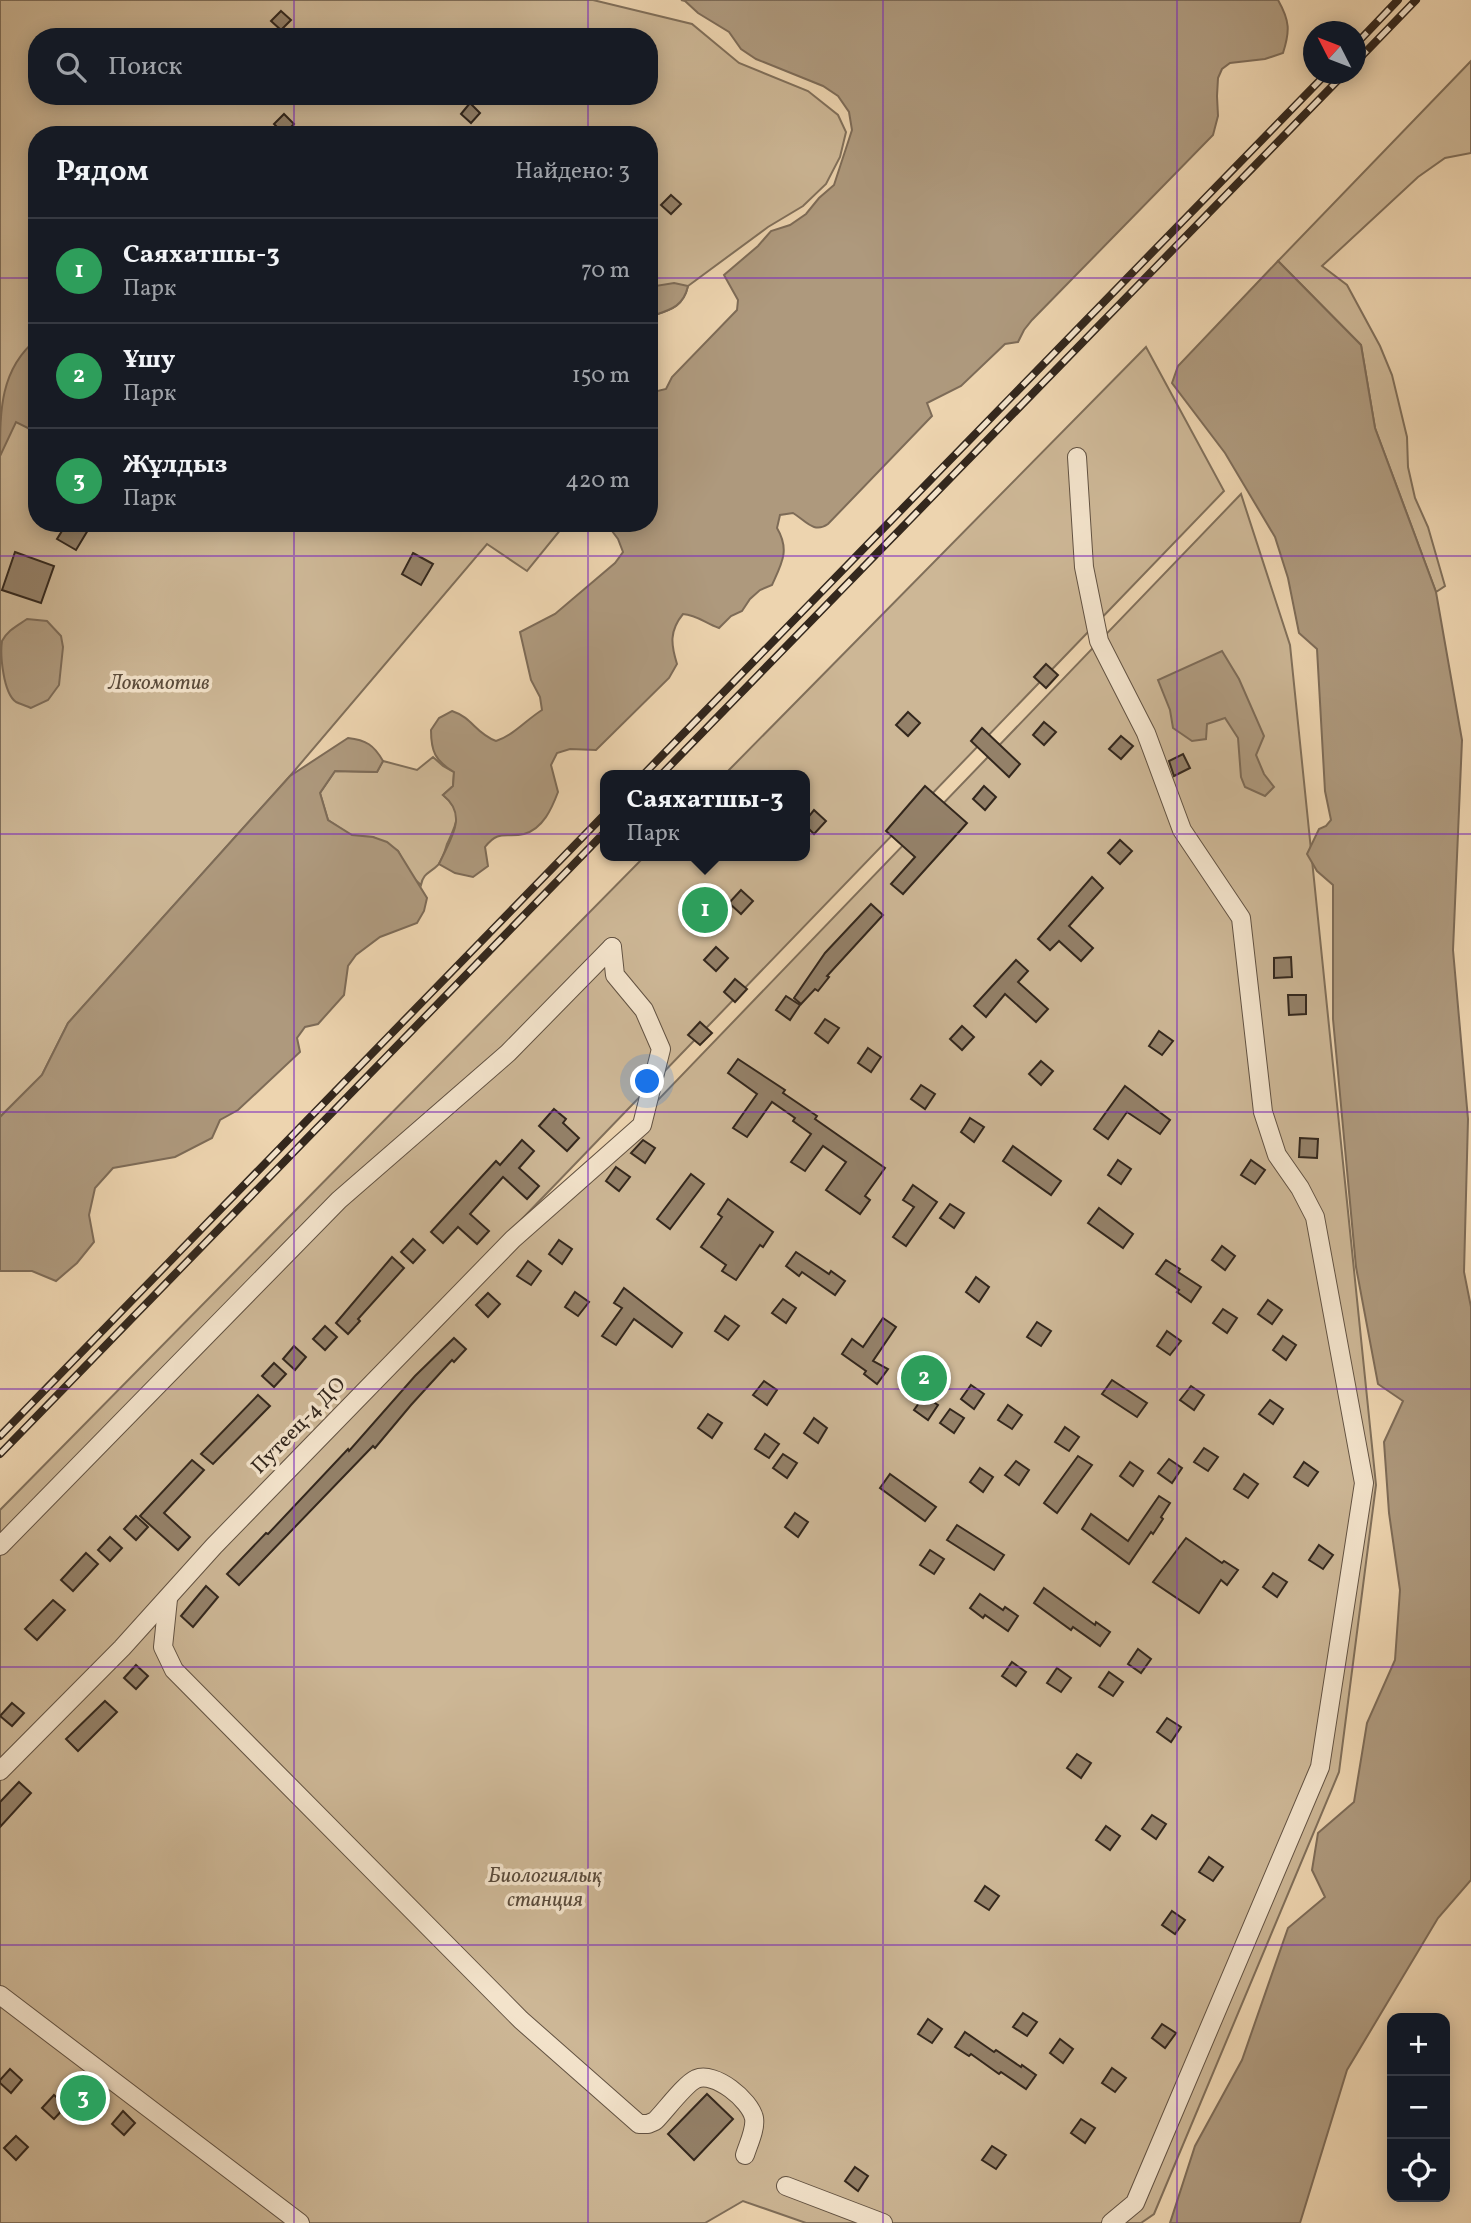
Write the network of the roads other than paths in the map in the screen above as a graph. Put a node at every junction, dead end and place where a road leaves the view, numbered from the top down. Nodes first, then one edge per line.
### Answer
1 (1077, 457) dead end
2 (0, 1546) edge
3 (168, 1599) junction
4 (0, 1772) edge
5 (0, 1996) edge
6 (745, 2155) dead end
7 (786, 2186) dead end
8 (300, 2223) edge
9 (883, 2223) edge
10 (1111, 2223) edge

1 - 10 street
2 - 3 street, Путеец-4 ДО
3 - 4 street, Путеец-4 ДО
3 - 6 street
5 - 8 street
7 - 9 street

